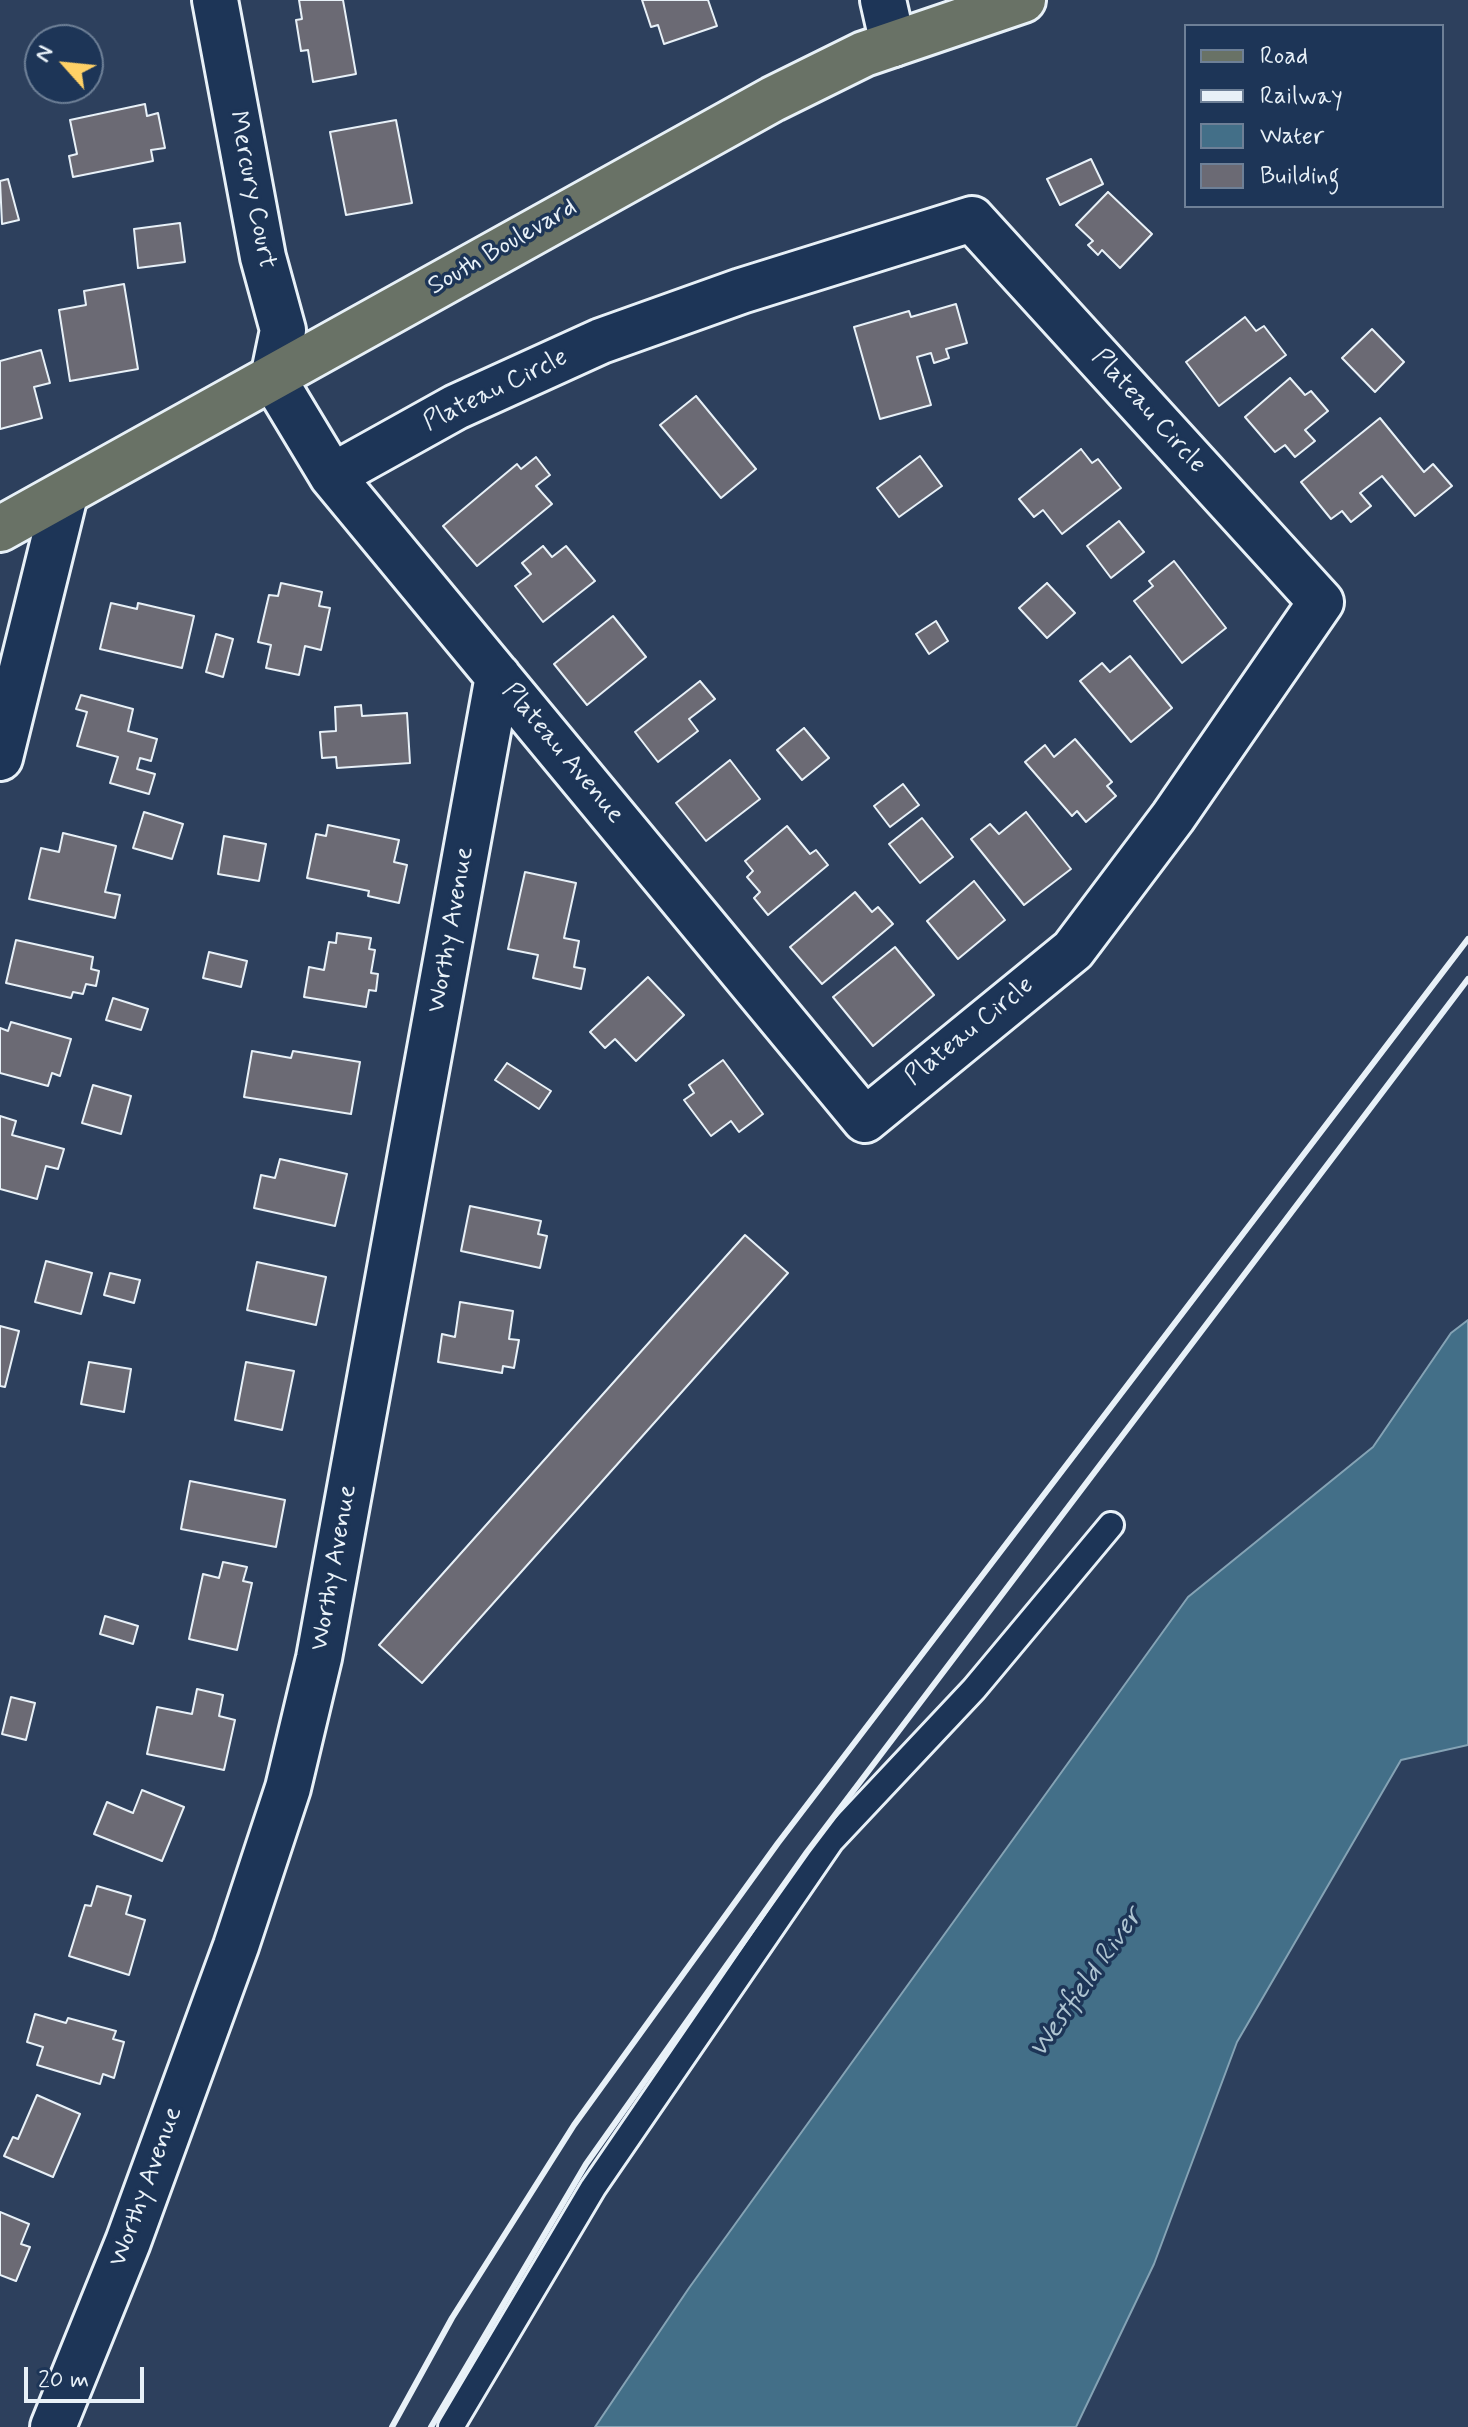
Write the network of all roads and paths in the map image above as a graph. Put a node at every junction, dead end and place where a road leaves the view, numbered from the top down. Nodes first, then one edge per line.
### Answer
1 (215, 0) edge
2 (883, 0) edge
3 (1023, 0) edge
4 (893, 44) junction
5 (273, 378) junction
6 (332, 476) junction
7 (65, 495) junction
8 (0, 529) edge
9 (498, 676) junction
10 (0, 758) edge
11 (865, 1120) joint
12 (1111, 1525) dead end
13 (53, 2427) edge
14 (451, 2427) edge

1 - 5 street, Mercury Court
2 - 4 street
3 - 4 main road, South Boulevard
4 - 5 main road, South Boulevard
5 - 6 street, Plateau Avenue
5 - 7 main road, South Boulevard
6 - 9 street, Plateau Avenue
6 - 11 street, Plateau Circle
7 - 8 main road, South Boulevard
7 - 10 street
9 - 11 street, Plateau Avenue
9 - 13 street, Worthy Avenue
12 - 14 lane

